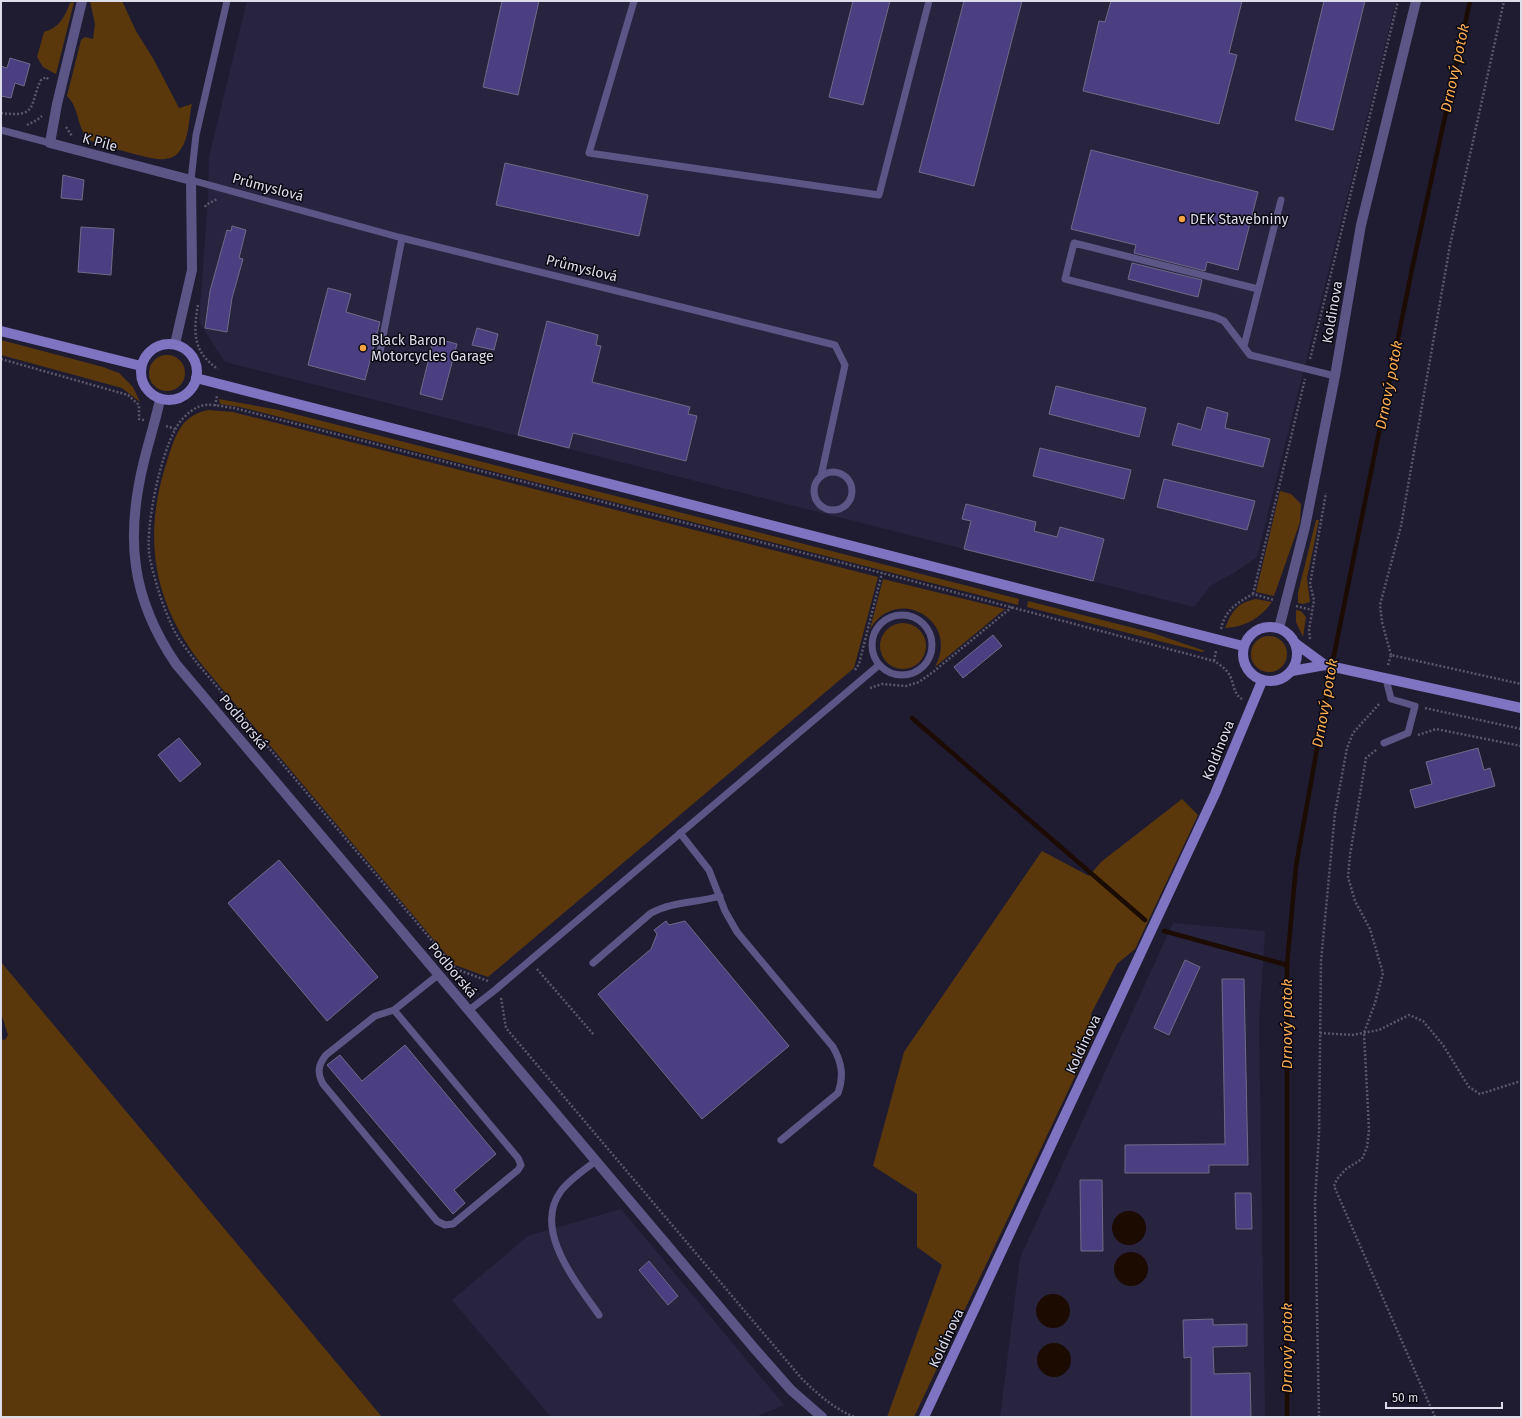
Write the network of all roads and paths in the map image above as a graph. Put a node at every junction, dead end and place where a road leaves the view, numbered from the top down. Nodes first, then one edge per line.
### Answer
1 (82, 1) edge
2 (227, 1) edge
3 (634, 1) edge
4 (929, 1) edge
5 (1398, 1) edge
6 (1416, 1) edge
7 (1504, 1) edge
8 (51, 83) dead end
9 (57, 104) junction
10 (1, 113) edge
11 (64, 123) dead end
12 (22, 125) dead end
13 (1, 130) edge
14 (77, 140) dead end
15 (50, 143) junction
16 (191, 180) junction
17 (222, 197) dead end
18 (1281, 200) dead end
19 (203, 211) dead end
20 (402, 238) junction
21 (1258, 290) junction
22 (199, 304) dead end
23 (1, 331) edge
24 (175, 344) junction
25 (1244, 346) junction
26 (380, 352) dead end
27 (1, 359) edge
28 (1310, 362) dead end
29 (141, 366) junction
30 (1335, 376) junction
31 (1306, 377) dead end
32 (196, 378) junction
33 (219, 384) junction
34 (160, 399) junction
35 (215, 406) junction
36 (156, 423) junction
37 (821, 476) junction
38 (1328, 486) dead end
39 (882, 573) junction
40 (1012, 607) junction
41 (1279, 628) junction
42 (1218, 641) junction
43 (1312, 643) dead end
44 (1295, 644) junction
45 (1243, 646) junction
46 (1391, 655) junction
47 (1214, 660) junction
48 (1319, 664) junction
49 (1381, 664) dead end
50 (879, 665) junction
51 (1292, 671) junction
52 (853, 673) dead end
53 (1386, 679) junction
54 (1262, 681) junction
55 (1521, 684) edge
56 (866, 691) dead end
57 (1252, 704) junction
58 (1415, 706) junction
59 (1521, 708) edge
60 (1521, 729) edge
61 (1408, 733) junction
62 (1384, 743) joint
63 (1521, 746) edge
64 (680, 833) junction
65 (720, 896) junction
66 (594, 963) dead end
67 (543, 964) dead end
68 (537, 970) junction
69 (438, 974) junction
70 (532, 974) dead end
71 (494, 976) dead end
72 (488, 981) junction
73 (495, 990) junction
74 (508, 994) dead end
75 (502, 999) junction
76 (394, 1010) junction
77 (468, 1011) junction
78 (1320, 1033) junction
79 (1364, 1033) junction
80 (594, 1036) dead end
81 (1521, 1081) edge
82 (781, 1140) dead end
83 (596, 1161) junction
84 (599, 1315) dead end
85 (822, 1417) edge
86 (855, 1417) edge
87 (924, 1417) edge
88 (1319, 1417) edge
89 (1435, 1417) edge

1 - 9 street
2 - 16 lane
3 - 4 lane
5 - 28 path
6 - 30 street, Koldinova
7 - 46 path
8 - 10 path
9 - 12 path
9 - 15 street
11 - 14 path
13 - 15 lane, K Pile
15 - 16 street, K Pile
16 - 20 lane, Průmyslová
16 - 24 street
17 - 19 path
18 - 21 lane
20 - 26 lane
20 - 37 lane, Průmyslová
21 - 25 lane
21 - 25 lane
22 - 33 path
23 - 29 main road
24 - 29 main road
24 - 32 main road
25 - 30 lane
27 - 36 path
29 - 34 main road
30 - 41 street, Koldinova
31 - 42 path
32 - 33 main road
32 - 34 main road
33 - 35 path
33 - 42 main road
34 - 36 street, Podborská
35 - 39 path
35 - 72 path
36 - 69 street, Podborská
37 - 37 lane
38 - 43 path
39 - 40 path
39 - 52 path
40 - 47 path
40 - 56 path
41 - 44 main road
41 - 45 main road
42 - 45 main road
42 - 47 path
44 - 48 main road
44 - 51 main road
45 - 54 main road
46 - 49 path
46 - 55 path
47 - 57 path
48 - 51 main road
48 - 53 main road
50 - 50 lane
50 - 64 lane
51 - 54 main road
53 - 58 lane
53 - 59 main road
53 - 78 path
54 - 57 main road, Koldinova
57 - 87 main road, Koldinova
58 - 60 path
58 - 61 lane
61 - 62 lane
61 - 63 path
62 - 79 path
64 - 65 lane
64 - 73 lane
65 - 66 lane
65 - 82 lane
67 - 68 path
68 - 70 path
68 - 80 path
69 - 76 lane
69 - 77 street, Podborská
71 - 72 path
72 - 73 path
73 - 75 path
73 - 77 lane
74 - 75 path
75 - 86 path
76 - 76 lane
77 - 83 street, Podborská
78 - 79 path
78 - 88 path
79 - 81 path
79 - 89 path
83 - 84 lane
83 - 85 street, Podborská

